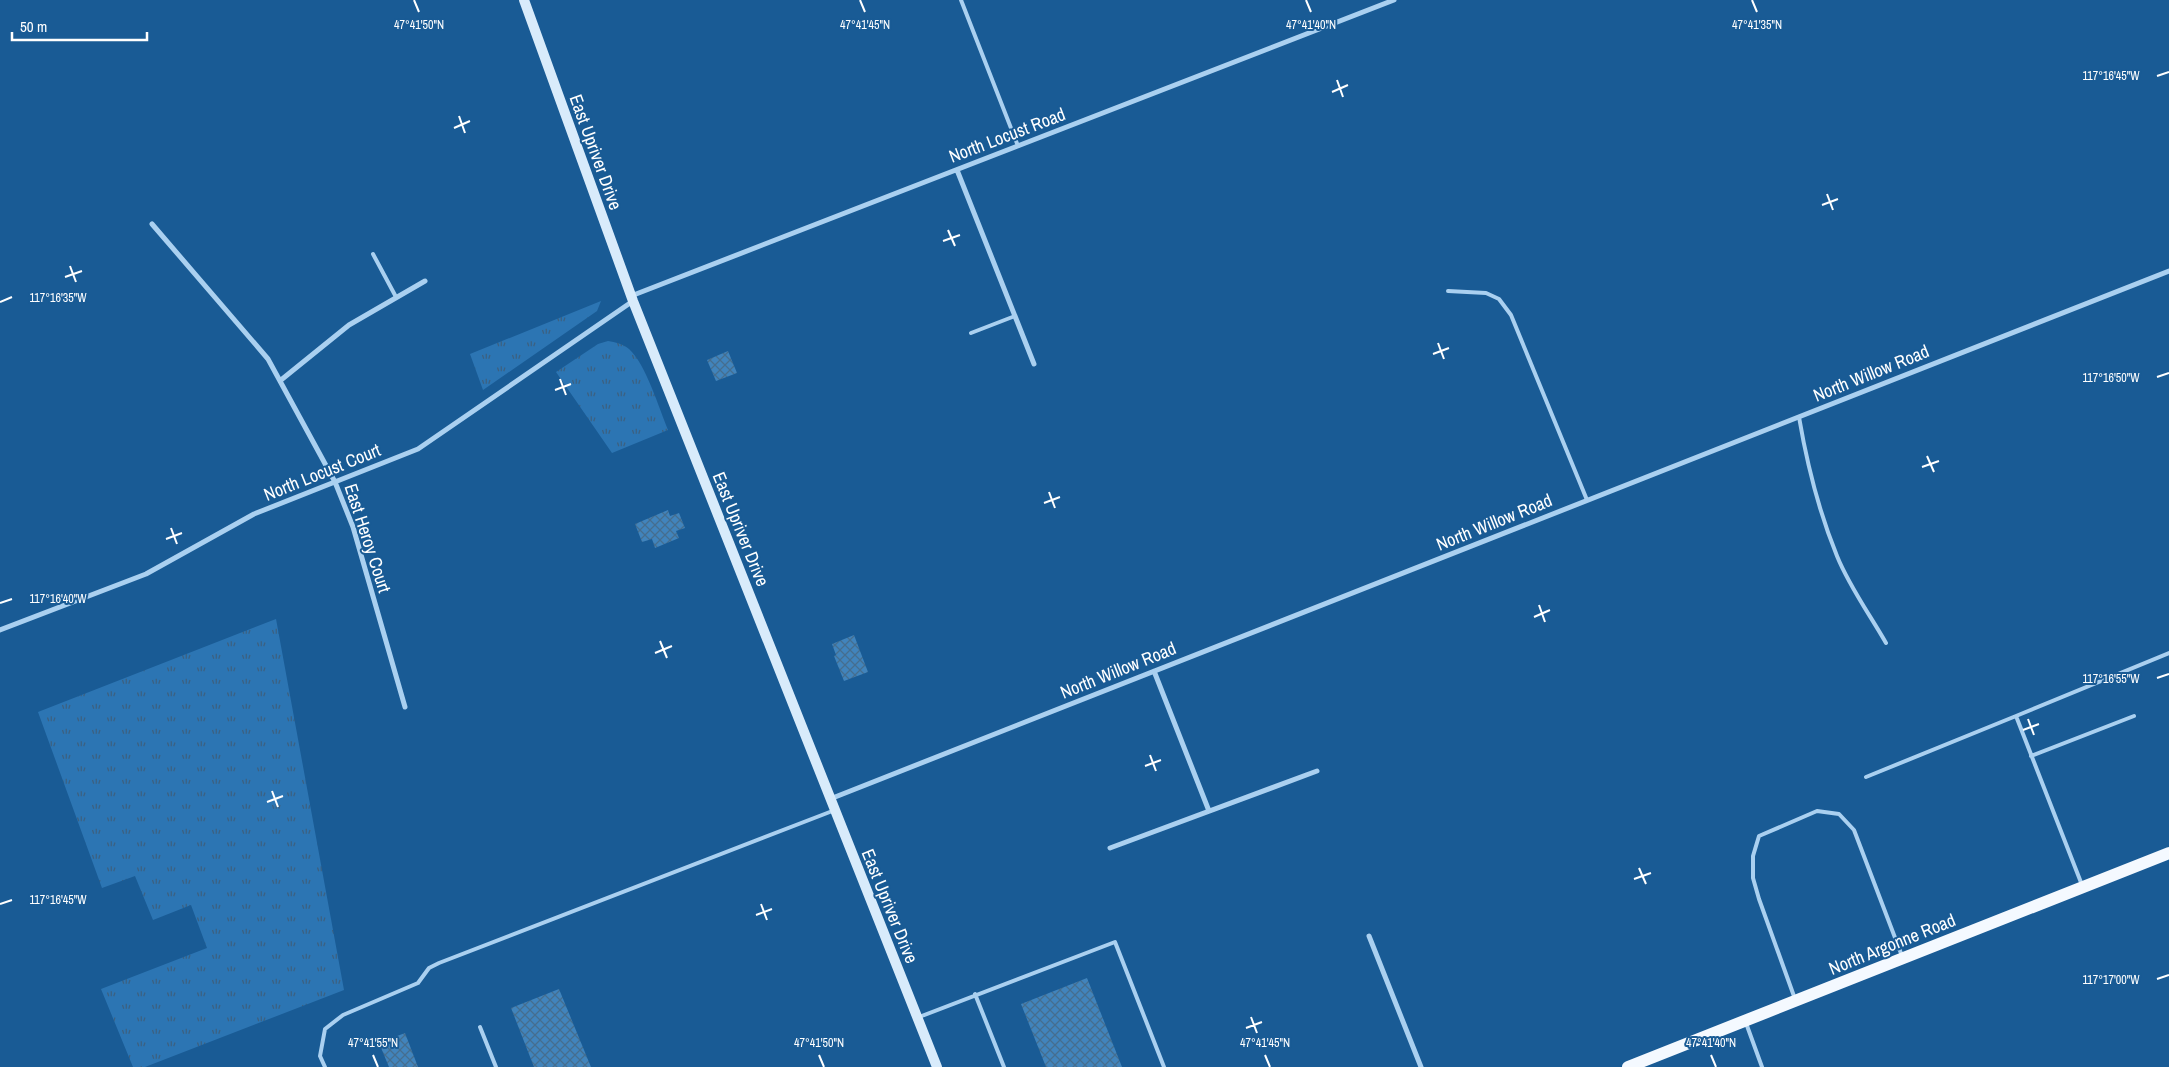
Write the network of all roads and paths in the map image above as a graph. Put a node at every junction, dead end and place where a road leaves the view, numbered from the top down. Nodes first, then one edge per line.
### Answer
1 (524, 0) edge
2 (961, 0) edge
3 (1394, 0) edge
4 (1018, 146) junction
5 (957, 170) junction
6 (152, 224) dead end
7 (372, 254) dead end
8 (2169, 271) edge
9 (425, 281) dead end
10 (1448, 290) dead end
11 (396, 297) junction
12 (632, 298) junction
13 (1015, 316) junction
14 (971, 334) dead end
15 (1034, 364) dead end
16 (281, 380) junction
17 (1799, 417) junction
18 (335, 482) junction
19 (1587, 500) junction
20 (0, 630) edge
21 (1886, 643) dead end
22 (2169, 653) edge
23 (1154, 671) junction
24 (404, 706) dead end
25 (2016, 716) junction
26 (2134, 716) dead end
27 (2032, 756) junction
28 (1317, 771) dead end
29 (1866, 777) dead end
30 (830, 799) junction
31 (835, 810) junction
32 (1209, 811) junction
33 (1110, 848) dead end
34 (2169, 853) edge
35 (2083, 887) junction
36 (1369, 936) dead end
37 (1902, 958) junction
38 (975, 994) junction
39 (1796, 1000) junction
40 (917, 1018) junction
41 (1745, 1020) junction
42 (480, 1026) dead end
43 (325, 1067) edge
44 (496, 1067) edge
45 (938, 1067) edge
46 (1004, 1067) edge
47 (1164, 1067) edge
48 (1421, 1067) edge
49 (1628, 1067) edge
50 (1762, 1067) edge

1 - 12 street, East Upriver Drive
2 - 4 lane
3 - 4 street, North Locust Road
4 - 5 street, North Locust Road
5 - 12 street, North Locust Road
5 - 13 street
6 - 16 street, East Heroy Court
7 - 11 lane
8 - 17 street, North Willow Road
9 - 11 street
10 - 19 lane
11 - 16 street
12 - 18 street, North Locust Court
12 - 30 street, East Upriver Drive
13 - 14 lane
13 - 15 street
16 - 18 street, East Heroy Court
17 - 19 street, North Willow Road
17 - 21 lane
18 - 20 street, North Locust Court
18 - 24 street, East Heroy Court
19 - 23 street, North Willow Road
22 - 25 lane
23 - 30 street, North Willow Road
23 - 32 street
25 - 27 lane
25 - 29 lane
26 - 27 lane
27 - 35 lane
28 - 32 street
30 - 31 street, East Upriver Drive
31 - 40 street, East Upriver Drive
31 - 43 lane
32 - 33 street
34 - 35 main road, North Argonne Road
35 - 37 main road, North Argonne Road
36 - 48 street
37 - 39 main road, North Argonne Road
37 - 39 lane
38 - 40 lane
38 - 46 lane
38 - 47 lane
39 - 41 main road, North Argonne Road
40 - 45 street, East Upriver Drive
41 - 49 main road, North Argonne Road
41 - 50 lane
42 - 44 lane

